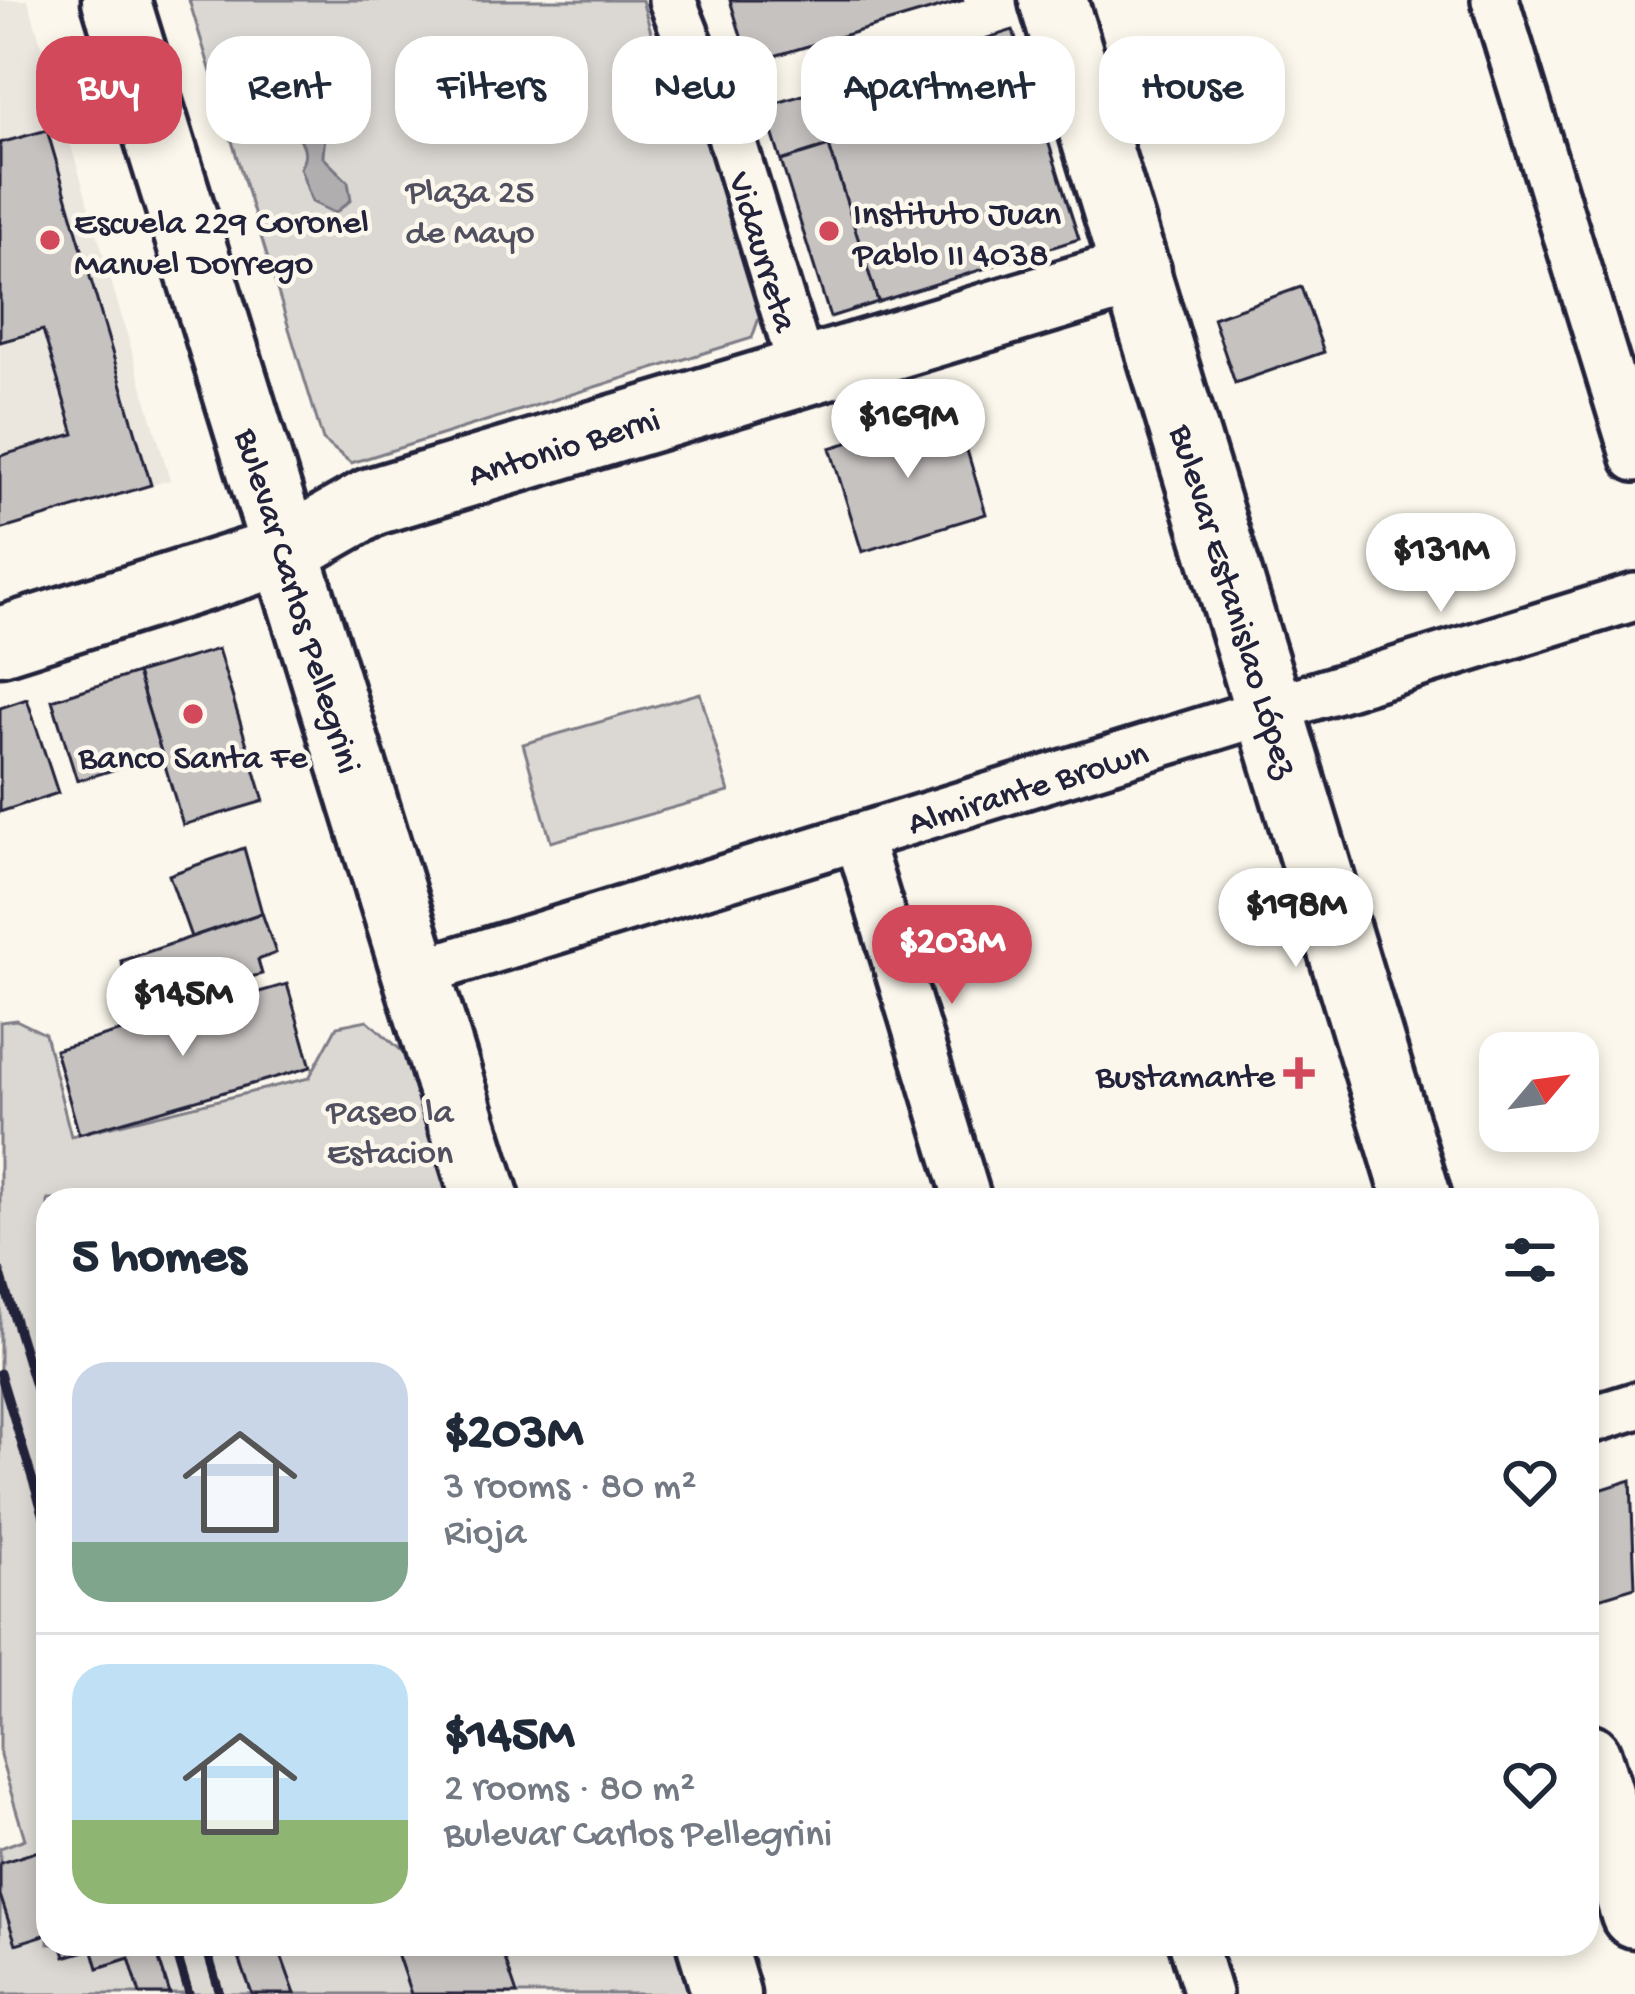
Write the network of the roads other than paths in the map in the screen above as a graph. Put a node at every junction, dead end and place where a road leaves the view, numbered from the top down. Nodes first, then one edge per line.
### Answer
1 (116, 0) edge
2 (672, 0) edge
3 (1053, 0) edge
4 (1495, 0) edge
5 (1137, 272) junction
6 (803, 372) junction
7 (1635, 458) edge
8 (285, 551) junction
9 (1635, 598) edge
10 (0, 641) edge
11 (1271, 710) junction
12 (858, 838) junction
13 (418, 973) junction
14 (483, 1188) edge
15 (964, 1188) edge
16 (1414, 1188) edge
17 (1635, 1406) edge
18 (1599, 1416) edge
19 (1599, 1796) edge
20 (1635, 1914) edge
21 (715, 1956) edge
22 (1197, 1956) edge
23 (726, 1994) edge
24 (1208, 1994) edge

1 - 8 street, Bulevar Carlos Pellegrini
2 - 6 street, Vidaurreta
3 - 5 street, Bulevar Estanislao López
4 - 7 street
5 - 6 street, Antonio Berni
5 - 11 street, Bulevar Estanislao López
6 - 8 street, Antonio Berni
8 - 10 street, Antonio Berni
8 - 13 street, Bulevar Carlos Pellegrini
9 - 11 street, Almirante Brown
11 - 12 street, Almirante Brown
11 - 16 street, Bulevar Estanislao López
12 - 13 street, Almirante Brown
12 - 15 street
13 - 14 street, Bulevar Carlos Pellegrini
17 - 18 street
19 - 20 street
21 - 23 street
22 - 24 street

